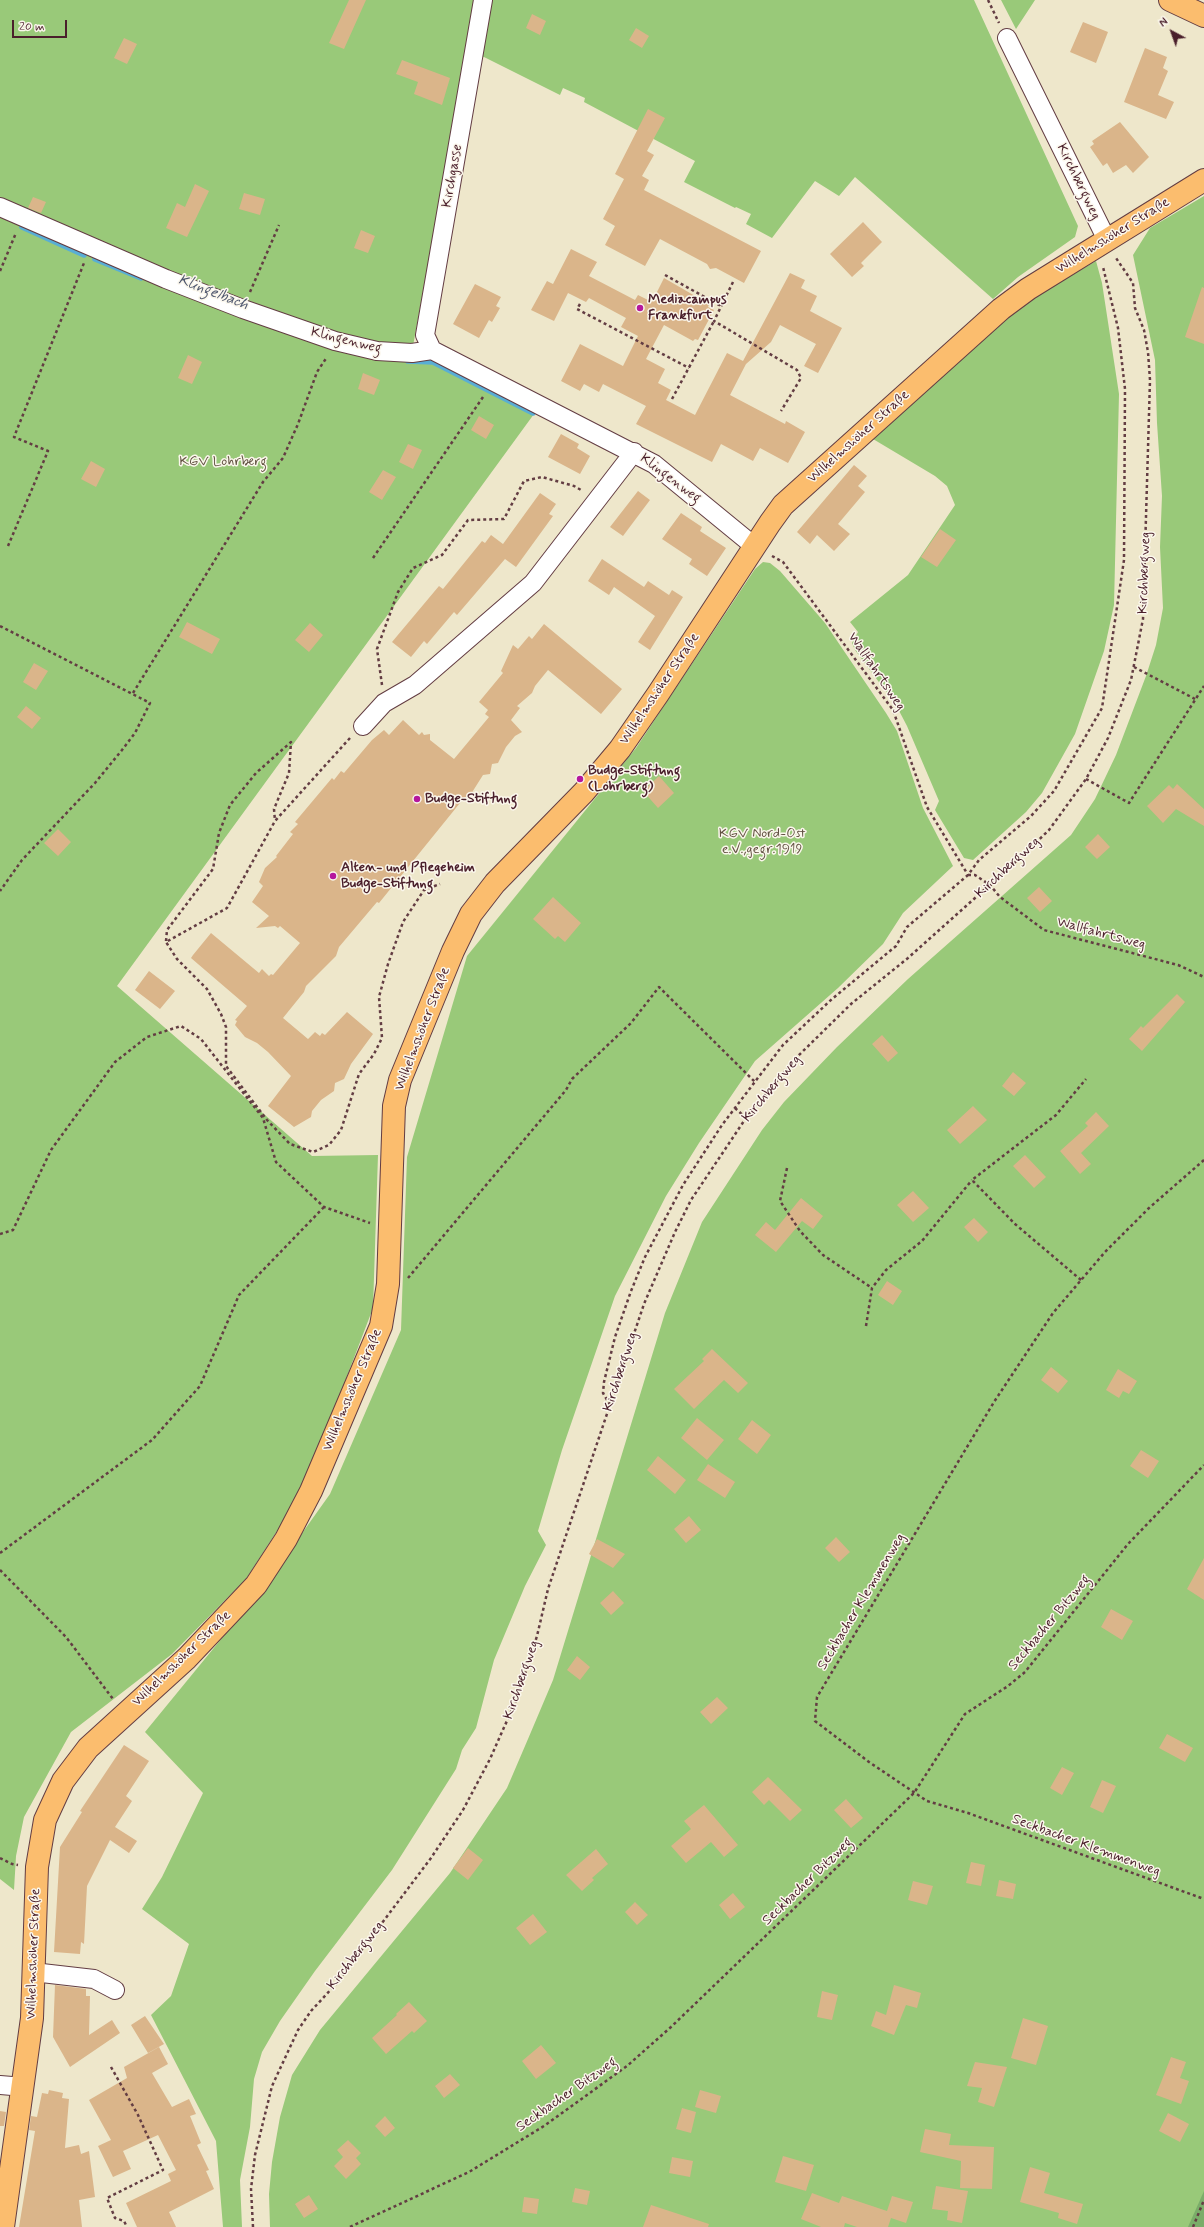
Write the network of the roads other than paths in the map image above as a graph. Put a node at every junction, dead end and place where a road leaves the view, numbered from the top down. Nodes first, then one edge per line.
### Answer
1 (483, 0) edge
2 (1170, 0) edge
3 (1204, 16) edge
4 (1007, 38) road end
5 (1204, 180) edge
6 (0, 207) edge
7 (1101, 243) junction
8 (432, 350) junction
9 (634, 452) junction
10 (754, 546) junction
11 (363, 726) road end
12 (33, 1972) junction
13 (115, 1990) dead end
14 (0, 2085) edge
15 (24, 2087) junction
16 (3, 2227) edge

1 - 8 street, Kirchgasse
2 - 3 main road
4 - 7 street, Kirchbergweg
5 - 7 main road, Wilhelmshöher Straße
6 - 8 street, Klingenweg
7 - 10 main road, Wilhelmshöher Straße
8 - 9 street, Klingenweg
9 - 10 street, Klingenweg
9 - 11 street
10 - 12 main road, Wilhelmshöher Straße
12 - 13 street
12 - 15 main road, Wilhelmshöher Straße
14 - 15 street
15 - 16 main road, Wilhelmshöher Straße

